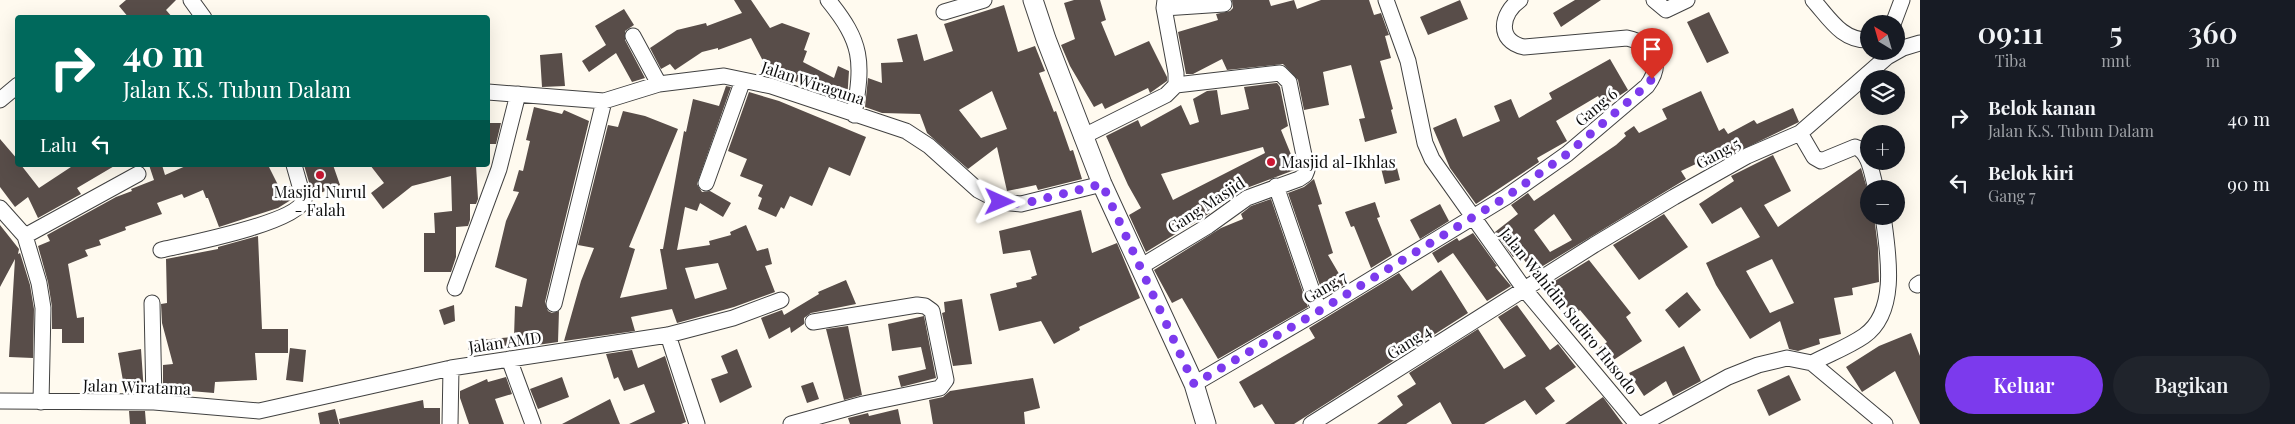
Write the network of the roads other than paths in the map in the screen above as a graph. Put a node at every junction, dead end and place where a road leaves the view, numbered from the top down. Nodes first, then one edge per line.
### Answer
1 (191, 0) edge
2 (828, 0) edge
3 (984, 0) edge
4 (1033, 0) edge
5 (1386, 0) edge
6 (1520, 0) edge
7 (1654, 0) edge
8 (1686, 0) edge
9 (1814, 0) edge
10 (1902, 0) edge
11 (1164, 4) edge
12 (1224, 4) dead end
13 (944, 12) dead end
14 (202, 15) edge
15 (1896, 15) edge
16 (633, 36) dead end
17 (1860, 40) edge
18 (1920, 43) edge
19 (743, 80) junction
20 (659, 84) junction
21 (1176, 85) junction
22 (15, 88) edge
23 (490, 92) edge
24 (518, 94) junction
25 (0, 100) edge
26 (604, 101) junction
27 (854, 115) junction
28 (1800, 133) junction
29 (1082, 137) junction
30 (295, 167) edge
31 (138, 174) dead end
32 (1873, 180) edge
33 (706, 183) dead end
34 (1102, 184) junction
35 (1276, 186) junction
36 (0, 208) edge
37 (1473, 218) junction
38 (1884, 225) edge
39 (25, 236) junction
40 (161, 250) dead end
41 (1140, 267) junction
42 (455, 288) dead end
43 (1525, 290) junction
44 (781, 300) dead end
45 (152, 304) dead end
46 (554, 304) dead end
47 (1319, 311) junction
48 (813, 322) dead end
49 (668, 335) junction
50 (509, 359) junction
51 (1812, 363) junction
52 (451, 368) junction
53 (1194, 384) junction
54 (0, 401) edge
55 (41, 402) junction
56 (154, 402) junction
57 (262, 417) edge
58 (1201, 423) edge
59 (450, 424) edge
60 (533, 424) edge
61 (697, 424) edge
62 (791, 424) edge
63 (1311, 424) edge
64 (1637, 424) edge
65 (1642, 424) edge
66 (1885, 424) edge

1 - 14 street
2 - 27 street
3 - 13 street
4 - 29 street
5 - 37 street, Jalan Wahidin Sudiro Husodo
6 - 37 street, Gang 6
7 - 8 street
9 - 17 street
10 - 15 street
11 - 12 street
11 - 21 street
16 - 20 street
18 - 28 street, Gang 5
19 - 20 street, Jalan Wiraguna
19 - 27 street, Jalan Wiraguna
19 - 33 street
20 - 26 street, Jalan Wiraguna
21 - 29 street
21 - 35 street, Gang Masjid
22 - 25 street
23 - 24 street, Jalan Wiraguna
24 - 26 street, Jalan Wiraguna
24 - 42 street
26 - 46 street
27 - 34 street, Jalan Wiraguna
28 - 32 street
28 - 43 street, Gang 5
29 - 34 street
30 - 40 street
31 - 39 street
34 - 41 street
35 - 41 street, Gang Masjid
35 - 47 street
36 - 39 street
37 - 43 street, Jalan Wahidin Sudiro Husodo
37 - 47 street, Gang 7
38 - 51 street
39 - 55 street
41 - 53 street
43 - 63 street, Gang 4
43 - 64 street, Jalan Wahidin Sudiro Husodo
44 - 49 street, Jalan AMD
45 - 56 street
47 - 53 street, Gang 7
48 - 62 street
49 - 50 street, Jalan AMD
49 - 61 street
50 - 52 street, Jalan AMD
50 - 60 street
51 - 65 street
51 - 66 street
52 - 57 street, Jalan AMD
52 - 59 street
53 - 58 street
54 - 55 street, Jalan Wiratama
55 - 56 street, Jalan Wiratama
56 - 57 street, Jalan Wiratama

